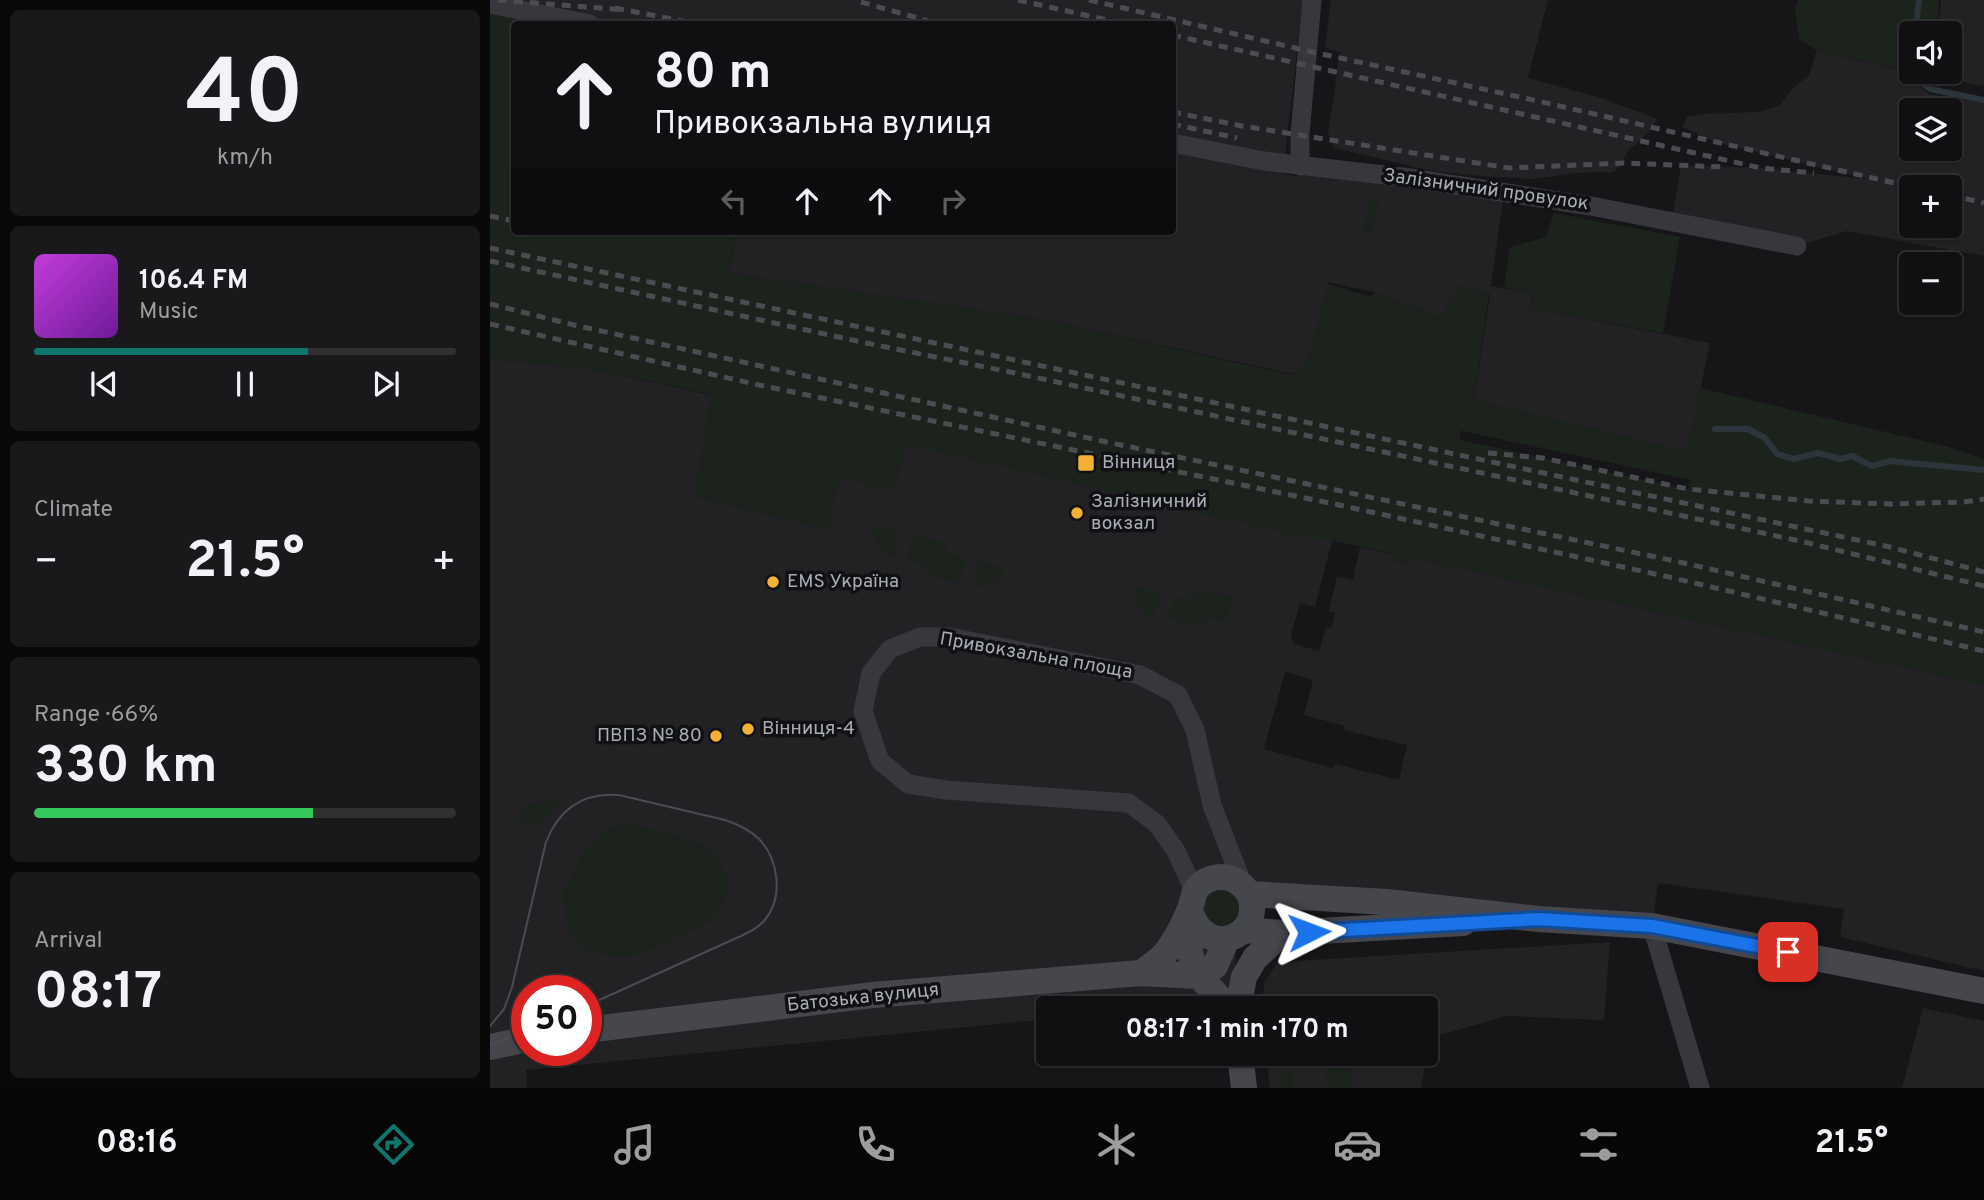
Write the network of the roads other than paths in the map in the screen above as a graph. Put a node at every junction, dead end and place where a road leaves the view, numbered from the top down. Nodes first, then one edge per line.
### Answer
1 (1312, 0) edge
2 (490, 4) edge
3 (575, 21) edge
4 (1176, 144) edge
5 (1300, 166) junction
6 (1797, 246) dead end
7 (1246, 889) junction
8 (1193, 905) junction
9 (1538, 919) junction
10 (1652, 926) junction
11 (1283, 933) junction
12 (1235, 935) junction
13 (1141, 973) junction
14 (1198, 976) junction
15 (1984, 991) edge
16 (1219, 996) edge
17 (1237, 996) edge
18 (1240, 996) edge
19 (602, 1028) edge
20 (511, 1042) edge
21 (490, 1047) edge
22 (1241, 1066) edge
23 (1244, 1088) edge
24 (1700, 1088) edge

1 - 5 street
2 - 3 street
4 - 5 street, Залізничний провулок
5 - 6 street, Залізничний провулок
7 - 8 main road
7 - 8 street, Привокзальна площа
7 - 9 main road
7 - 12 main road
8 - 12 main road
8 - 13 main road
8 - 14 main road
9 - 10 main road
9 - 11 main road
10 - 15 main road
10 - 24 street
11 - 12 main road
11 - 18 main road
12 - 14 main road
12 - 17 main road
13 - 14 main road, Батозька вулиця
13 - 19 main road, Батозька вулиця
14 - 16 main road
20 - 21 main road
22 - 23 main road

